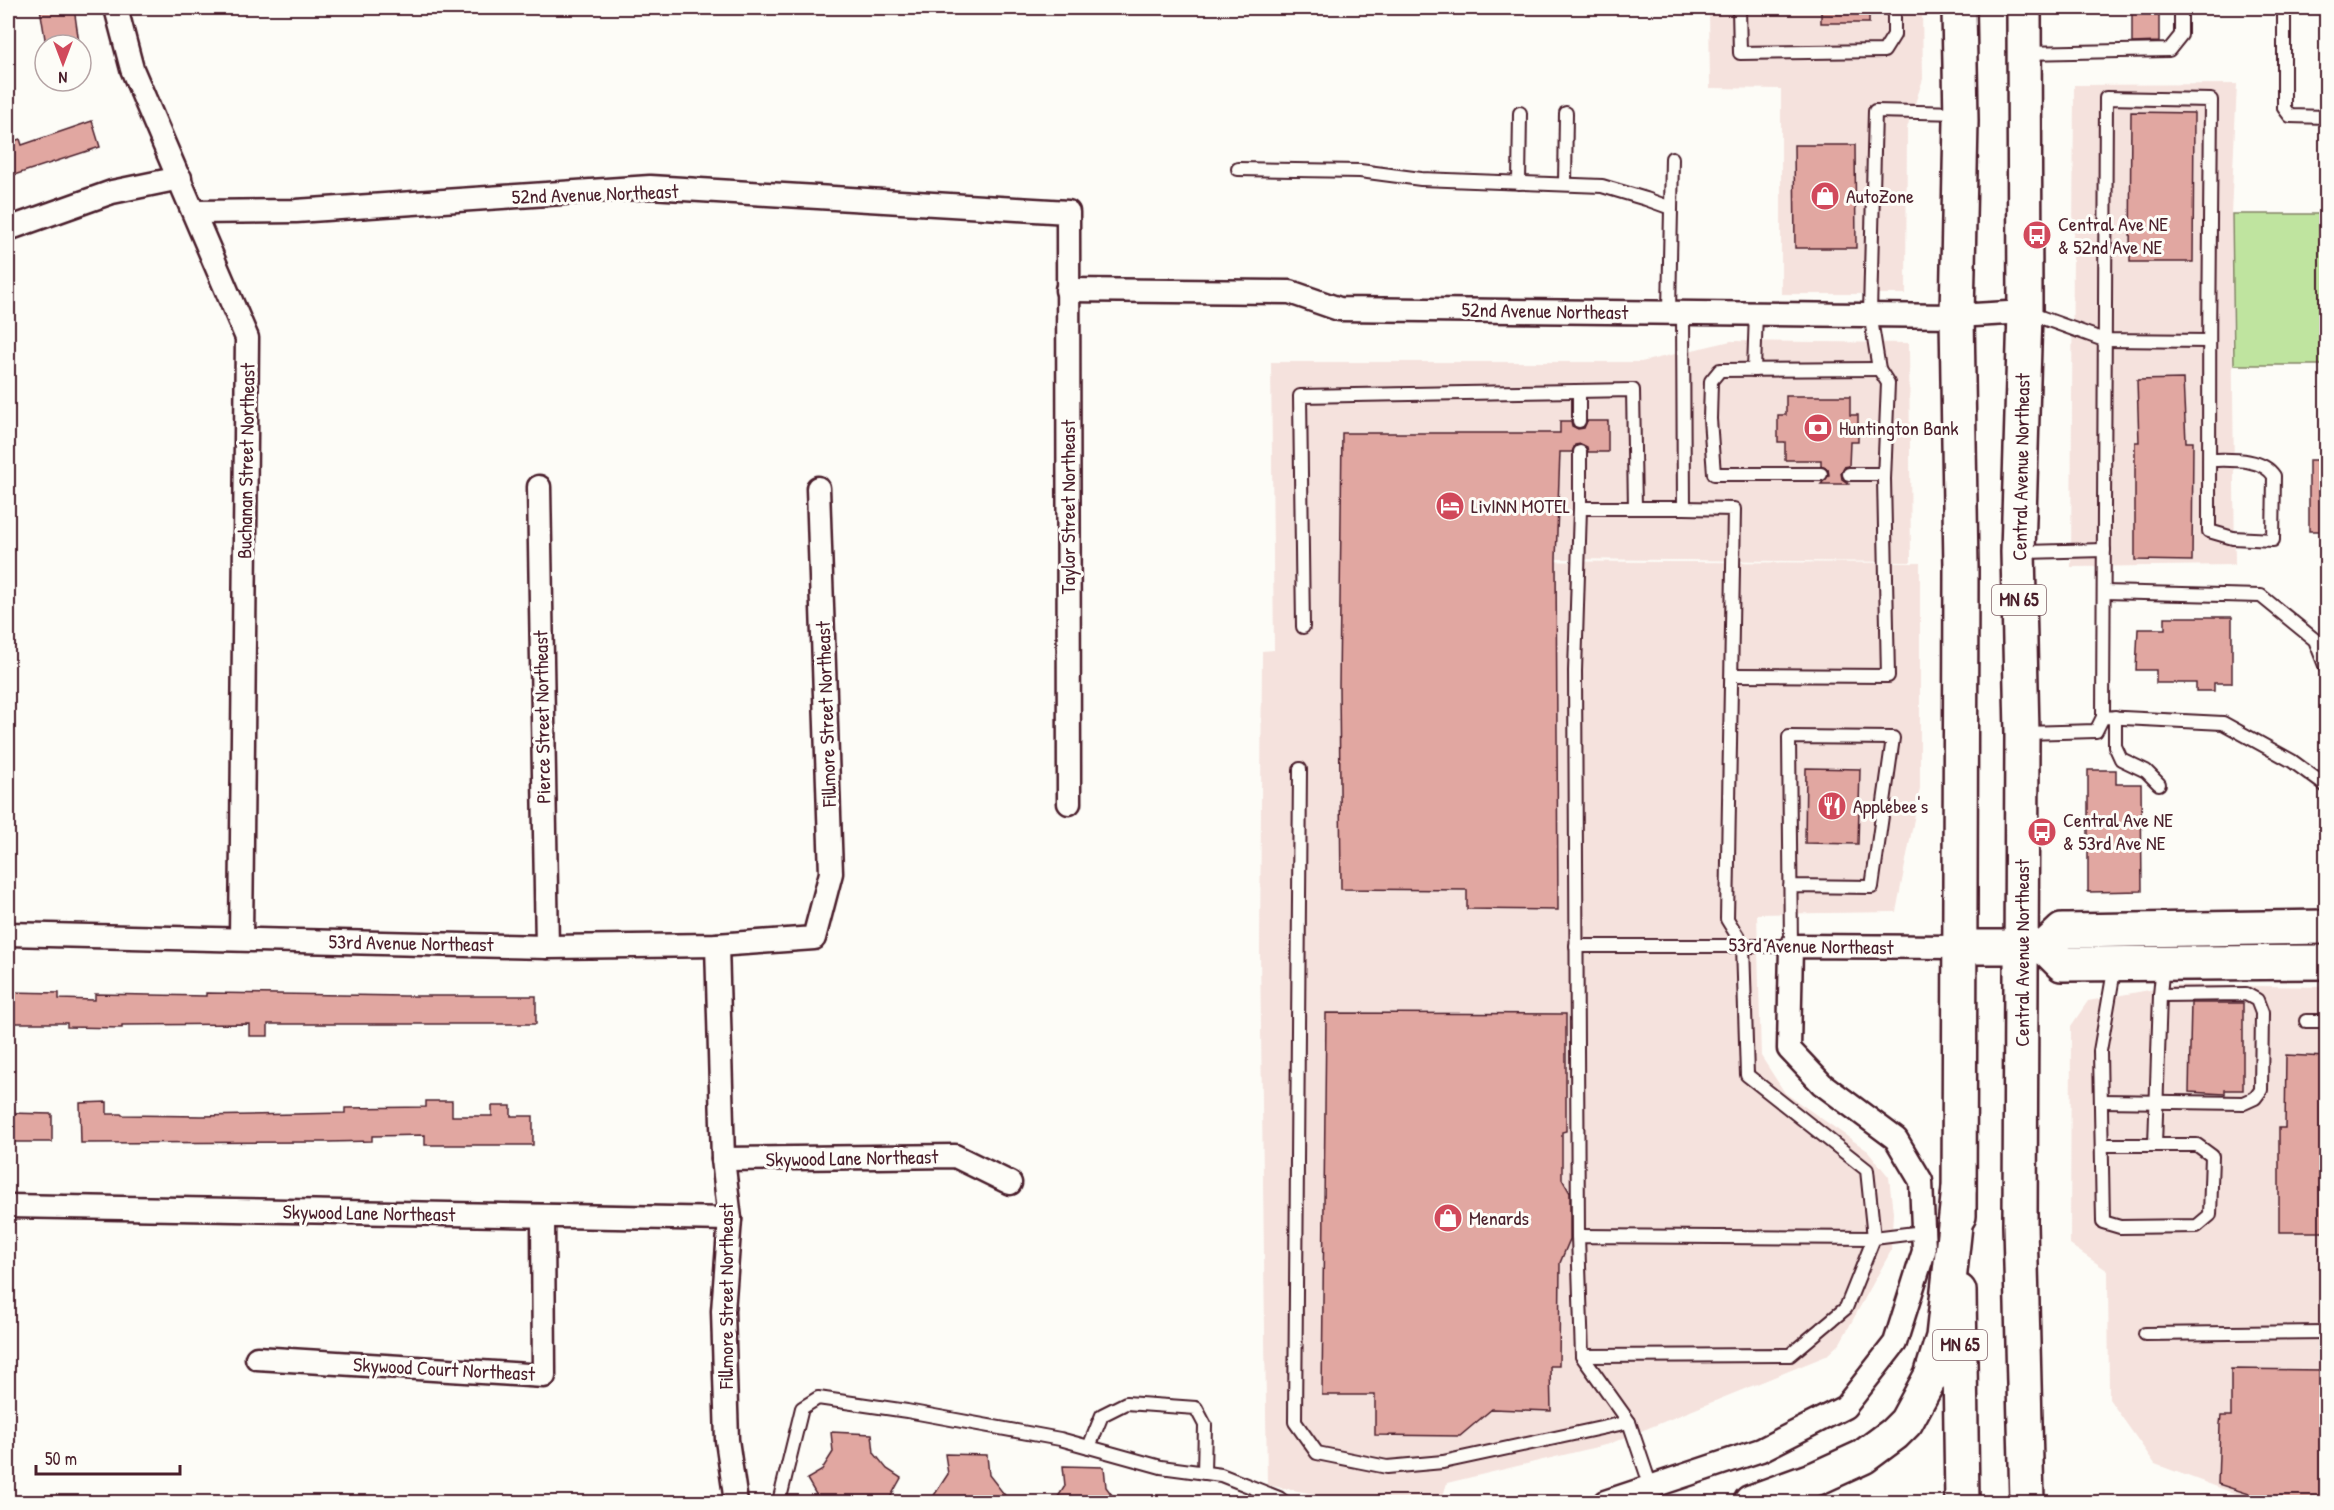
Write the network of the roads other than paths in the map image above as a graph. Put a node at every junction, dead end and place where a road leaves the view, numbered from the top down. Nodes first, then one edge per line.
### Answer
1 (116, 8) edge
2 (1739, 8) edge
3 (1894, 8) edge
4 (1959, 8) edge
5 (2025, 8) edge
6 (2181, 8) edge
7 (2284, 8) edge
8 (2024, 53) junction
9 (1566, 112) dead end
10 (1520, 113) dead end
11 (1961, 114) junction
12 (2326, 117) edge
13 (1672, 158) dead end
14 (1238, 169) dead end
15 (180, 178) junction
16 (1519, 183) junction
17 (1565, 184) junction
18 (1671, 208) junction
19 (195, 212) junction
20 (1068, 212) joint
21 (8, 229) edge
22 (1067, 290) junction
23 (1756, 312) junction
24 (2025, 312) junction
25 (1676, 313) junction
26 (1870, 313) junction
27 (1957, 316) junction
28 (2104, 340) junction
29 (2209, 341) junction
30 (1880, 369) junction
31 (1754, 370) junction
32 (1579, 391) junction
33 (1579, 421) dead end
34 (1580, 452) dead end
35 (2209, 460) junction
36 (1821, 474) dead end
37 (1849, 474) dead end
38 (1884, 474) junction
39 (539, 488) dead end
40 (819, 488) dead end
41 (1580, 508) junction
42 (1635, 508) junction
43 (1684, 508) junction
44 (2104, 550) junction
45 (2018, 552) junction
46 (2104, 592) junction
47 (1303, 627) dead end
48 (2326, 668) edge
49 (1732, 675) junction
50 (2109, 717) junction
51 (2022, 733) junction
52 (1300, 769) dead end
53 (2159, 784) dead end
54 (2326, 786) edge
55 (1069, 803) dead end
56 (1790, 886) junction
57 (2326, 927) edge
58 (8, 934) edge
59 (813, 938) joint
60 (241, 939) junction
61 (717, 945) junction
62 (1743, 945) junction
63 (547, 946) junction
64 (1576, 946) junction
65 (1791, 946) junction
66 (1961, 947) junction
67 (2034, 948) junction
68 (2163, 962) junction
69 (2326, 962) edge
70 (2115, 963) junction
71 (2160, 995) junction
72 (2306, 1021) dead end
73 (2326, 1021) edge
74 (2101, 1101) junction
75 (2156, 1101) junction
76 (2102, 1145) junction
77 (2155, 1145) junction
78 (723, 1160) junction
79 (1010, 1183) dead end
80 (1959, 1188) junction
81 (8, 1206) edge
82 (543, 1216) junction
83 (730, 1219) junction
84 (1923, 1232) junction
85 (1578, 1236) junction
86 (1874, 1238) junction
87 (2326, 1332) edge
88 (2145, 1334) dead end
89 (1582, 1356) junction
90 (258, 1358) dead end
91 (1629, 1422) junction
92 (1089, 1447) junction
93 (1204, 1473) junction
94 (1651, 1487) junction
95 (736, 1503) edge
96 (778, 1503) edge
97 (1284, 1503) edge
98 (1605, 1503) edge
99 (1751, 1503) edge
100 (1962, 1503) edge
101 (2027, 1503) edge

1 - 15 street, Buchanan Street Northeast
2 - 3 lane
4 - 11 main road, MN 65
5 - 8 main road, Central Avenue Northeast / MN 65
6 - 8 lane
7 - 12 lane
8 - 24 main road, Central Avenue Northeast / MN 65
9 - 17 lane
10 - 16 lane
11 - 26 lane
11 - 27 main road, MN 65
13 - 18 lane
14 - 16 lane
15 - 19 street, Buchanan Street Northeast
15 - 21 street
16 - 17 lane
17 - 18 lane
18 - 25 lane
19 - 20 street, 52nd Avenue Northeast
19 - 60 street, Buchanan Street Northeast
20 - 22 street, Taylor Street Northeast
22 - 25 street, 52nd Avenue Northeast
22 - 55 street, Taylor Street Northeast
23 - 25 street, 52nd Avenue Northeast
23 - 26 street, 52nd Avenue Northeast
23 - 31 lane
24 - 27 street, 52nd Avenue Northeast
24 - 28 lane
24 - 45 main road, Central Avenue Northeast / MN 65
25 - 43 lane
26 - 27 street, 52nd Avenue Northeast
26 - 30 lane
27 - 66 main road, MN 65
28 - 29 lane
28 - 29 lane
28 - 44 lane
29 - 35 lane
30 - 31 lane
30 - 38 lane
31 - 36 lane
32 - 33 lane
32 - 42 lane
32 - 47 lane
34 - 41 lane
35 - 35 lane
37 - 38 lane
38 - 49 lane
39 - 63 street, Pierce Street Northeast
40 - 59 street, Fillmore Street Northeast
41 - 42 lane
41 - 64 lane
42 - 43 lane
43 - 49 lane
44 - 45 lane
44 - 46 lane
45 - 51 main road, Central Avenue Northeast / MN 65
46 - 48 lane
46 - 50 lane
49 - 62 lane
50 - 51 lane
50 - 53 lane
50 - 54 lane
51 - 67 main road, Central Avenue Northeast / MN 65
52 - 91 lane
56 - 56 lane
56 - 65 lane
57 - 67 main road
58 - 60 street, 53rd Avenue Northeast
59 - 61 street, 53rd Avenue Northeast
60 - 63 street, 53rd Avenue Northeast
61 - 63 street, 53rd Avenue Northeast
61 - 78 street, Fillmore Street Northeast
62 - 64 lane, 53rd Avenue Northeast
62 - 65 lane, 53rd Avenue Northeast
62 - 86 lane
64 - 85 lane
65 - 66 street, 53rd Avenue Northeast
65 - 84 street
66 - 67 main road, 53rd Avenue Northeast
66 - 80 main road, MN 65
67 - 70 main road
67 - 101 main road, Central Avenue Northeast / MN 65
68 - 69 main road
68 - 70 main road
68 - 71 lane
70 - 74 lane
71 - 75 lane
71 - 75 lane
72 - 73 lane
74 - 75 lane
74 - 76 lane
75 - 77 lane
76 - 77 lane
76 - 77 lane
78 - 79 street, Skywood Lane Northeast
78 - 83 street, Fillmore Street Northeast
80 - 99 main road
80 - 100 main road, MN 65
81 - 82 street, Skywood Lane Northeast
82 - 83 street, Skywood Lane Northeast
82 - 90 street, Skywood Court Northeast
83 - 95 street, Fillmore Street Northeast
84 - 86 lane
84 - 94 street
85 - 86 lane
85 - 89 lane
86 - 89 lane
87 - 88 lane
89 - 91 lane
91 - 94 lane
92 - 93 lane
92 - 93 lane
92 - 96 lane
93 - 97 lane
94 - 98 street

